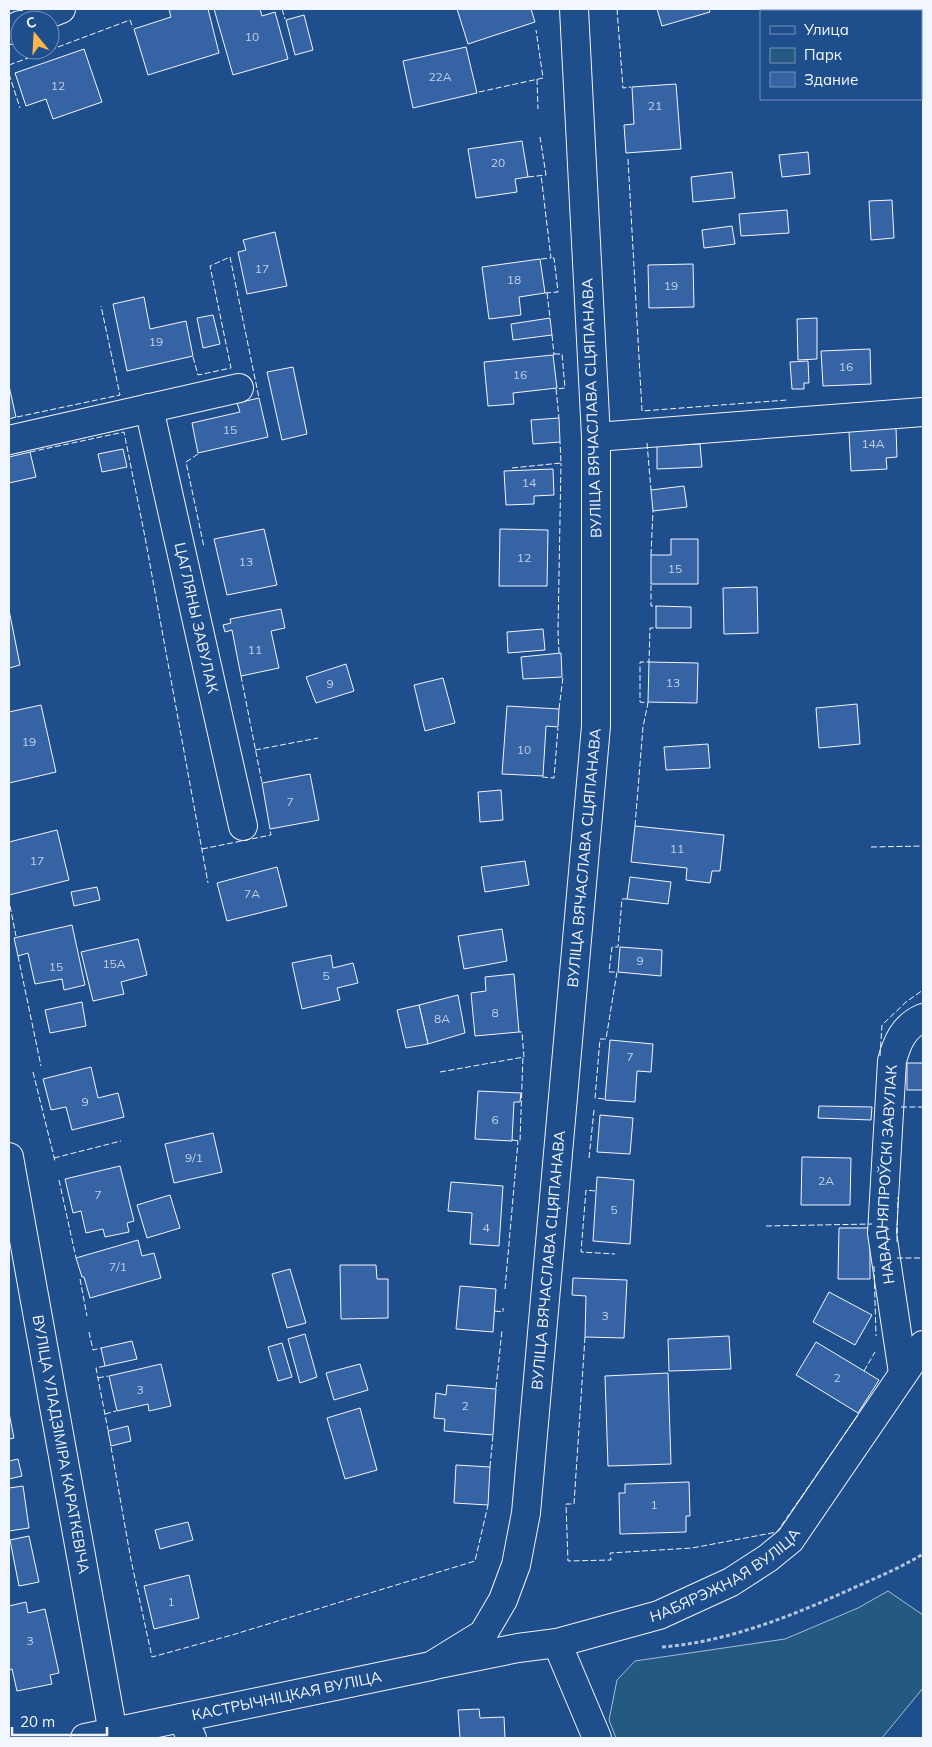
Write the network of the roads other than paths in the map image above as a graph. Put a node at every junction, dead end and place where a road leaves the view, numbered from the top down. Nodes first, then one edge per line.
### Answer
1 (574, 9) edge
2 (239, 388) dead end
3 (149, 408) junction
4 (923, 412) edge
5 (596, 436) junction
6 (9, 440) edge
7 (243, 826) dead end
8 (923, 1018) edge
9 (9, 1157) edge
10 (923, 1345) edge
11 (903, 1373) junction
12 (557, 1643) junction
13 (431, 1666) junction
14 (186, 1728) edge
15 (113, 1733) junction
16 (85, 1738) edge
17 (597, 1738) edge

1 - 5 street, ВУЛІЦА ВЯЧАСЛАВА СЦЯПАНАВА
2 - 3 street
3 - 6 street
3 - 7 street, ЦАГЛЯНЫ ЗАВУЛАК
4 - 5 street
5 - 13 street, ВУЛІЦА ВЯЧАСЛАВА СЦЯПАНАВА
8 - 11 street, НАВАДНЯПРОЎСКІ ЗАВУЛАК
9 - 15 street, ВУЛІЦА УЛАДЗІМІРА КАРАТКЕВІЧА
10 - 11 street, НАБЯРЭЖНАЯ ВУЛІЦА
11 - 12 street, НАБЯРЭЖНАЯ ВУЛІЦА
12 - 13 street, НАБЯРЭЖНАЯ ВУЛІЦА
12 - 17 street
13 - 14 street, КАСТРЫЧНІЦКАЯ ВУЛІЦА
14 - 15 street, КАСТРЫЧНІЦКАЯ ВУЛІЦА
15 - 16 street, КАСТРЫЧНІЦКАЯ ВУЛІЦА

